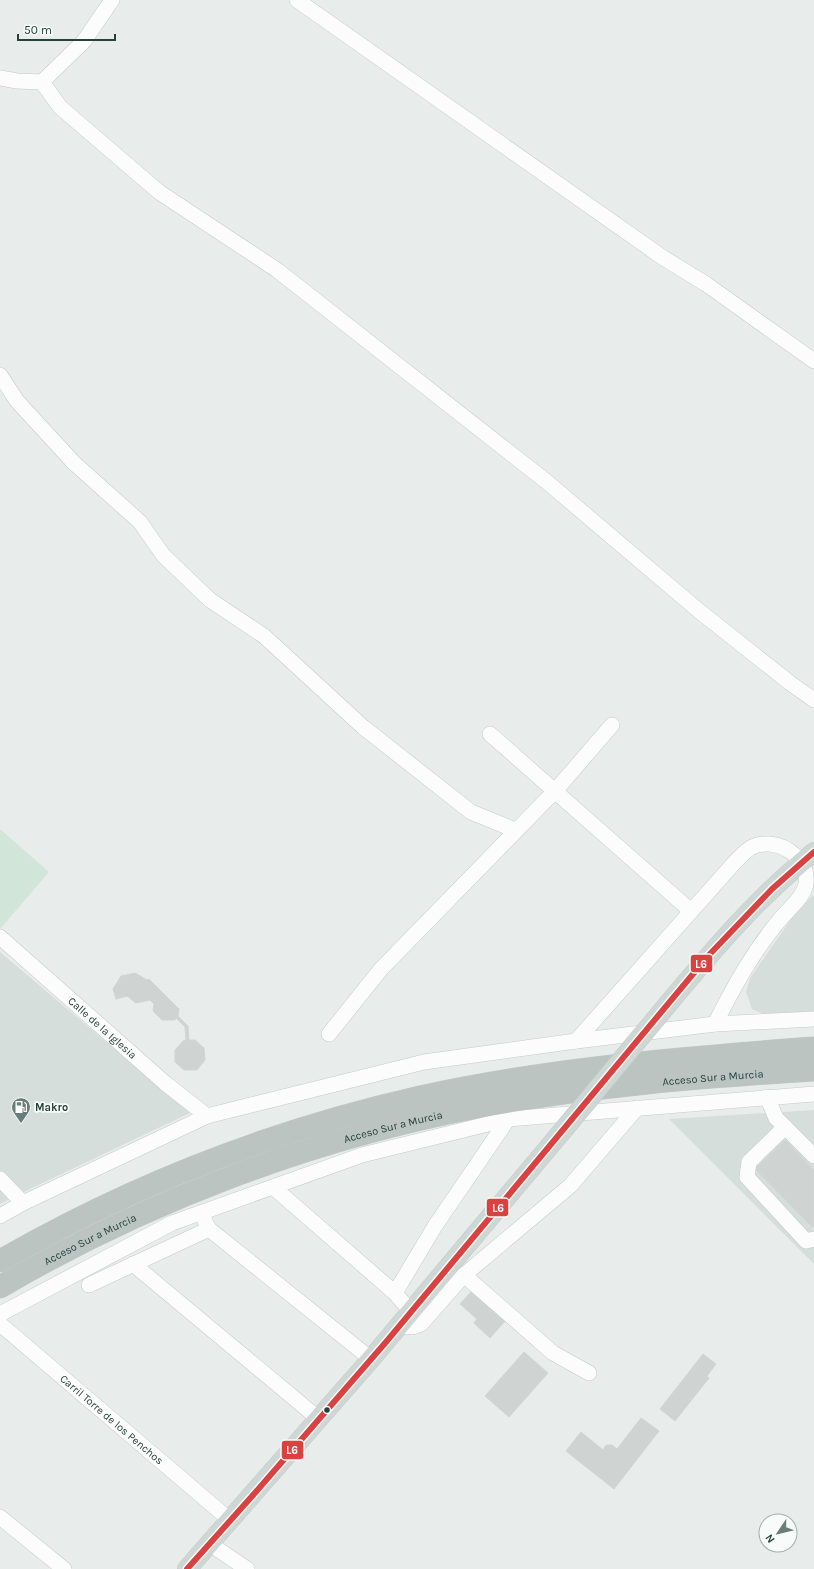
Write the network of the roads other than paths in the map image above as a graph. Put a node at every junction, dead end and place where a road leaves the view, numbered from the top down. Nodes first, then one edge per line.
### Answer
1 (112, 0) edge
2 (297, 0) edge
3 (0, 78) edge
4 (42, 82) junction
5 (814, 361) edge
6 (0, 375) edge
7 (814, 700) edge
8 (612, 725) dead end
9 (490, 734) dead end
10 (555, 791) junction
11 (515, 830) junction
12 (808, 857) edge
13 (691, 911) junction
14 (0, 937) edge
15 (814, 1019) edge
16 (715, 1024) junction
17 (329, 1034) dead end
18 (576, 1041) junction
19 (814, 1048) edge
20 (814, 1070) edge
21 (814, 1094) edge
22 (766, 1097) junction
23 (637, 1108) junction
24 (206, 1116) junction
25 (508, 1119) junction
26 (785, 1127) junction
27 (814, 1156) edge
28 (0, 1179) edge
29 (273, 1187) junction
30 (23, 1203) junction
31 (201, 1212) junction
32 (0, 1216) edge
33 (209, 1229) junction
34 (146, 1236) junction
35 (814, 1239) edge
36 (155, 1254) junction
37 (0, 1261) edge
38 (133, 1264) junction
39 (464, 1275) junction
40 (89, 1285) dead end
41 (0, 1287) edge
42 (396, 1293) junction
43 (0, 1314) edge
44 (405, 1319) junction
45 (0, 1324) edge
46 (372, 1359) junction
47 (589, 1373) dead end
48 (319, 1419) junction
49 (224, 1515) dead end
50 (0, 1516) edge
51 (210, 1544) junction
52 (64, 1569) edge
53 (187, 1569) edge
54 (246, 1569) edge

1 - 4 street
2 - 5 street
3 - 4 street
4 - 7 street
6 - 11 street
8 - 10 street
9 - 10 street
10 - 11 street
10 - 13 street
11 - 17 street
12 - 13 street
12 - 16 street
12 - 44 main road, bridge
13 - 18 street
14 - 24 street, Calle de la Iglesia
15 - 16 street
16 - 18 street
18 - 24 street
19 - 37 highway, Acceso Sur a Murcia
20 - 41 highway, Acceso Sur a Murcia
21 - 22 street
22 - 23 street
22 - 26 street
23 - 25 street
23 - 39 street
24 - 30 street
25 - 29 street
25 - 42 street
26 - 27 street
26 - 35 street
28 - 30 street
29 - 31 street
29 - 42 street
30 - 32 street
31 - 33 street
31 - 34 street
33 - 36 street
33 - 46 street
34 - 36 street
34 - 43 street
36 - 38 street
38 - 40 street
38 - 48 street
39 - 44 street
39 - 47 street
42 - 44 street
44 - 46 main road
45 - 49 street, Carril Torre de los Penchos
46 - 48 main road
48 - 51 main road
50 - 52 street
51 - 53 main road
51 - 54 street

